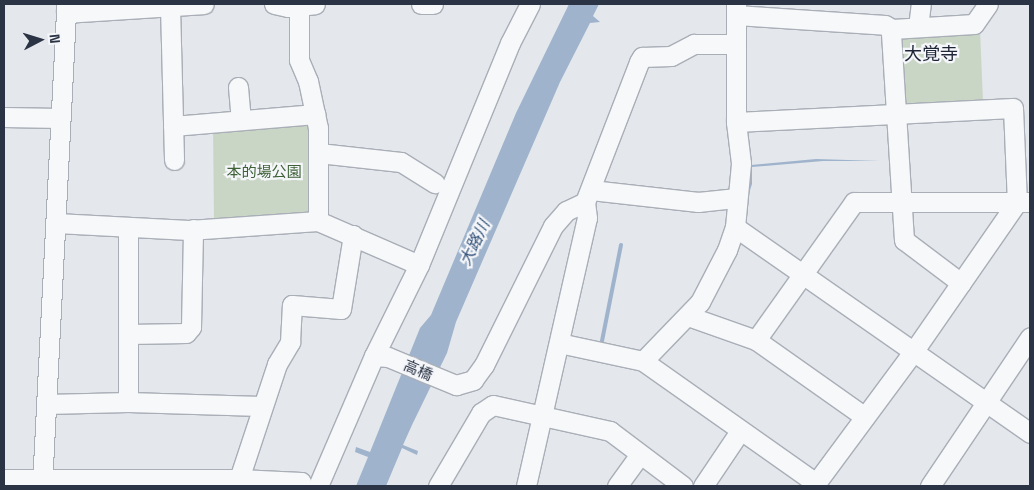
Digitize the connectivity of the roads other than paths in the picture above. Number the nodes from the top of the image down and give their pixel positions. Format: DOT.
graph roads {
  1 [pos="204,4"];
  2 [pos="274,4"];
  3 [pos="304,4"];
  4 [pos="421,4"];
  5 [pos="433,4"];
  6 [pos="530,4"];
  7 [pos="921,4"];
  8 [pos="988,4"];
  9 [pos="170,6"];
  10 [pos="66,8"];
  11 [pos="740,12"];
  12 [pos="918,27"];
  13 [pos="892,29"];
  14 [pos="736,44"];
  15 [pos="239,87"];
  16 [pos="315,114"];
  17 [pos="895,115"];
  18 [pos="4,117"];
  19 [pos="60,118"];
  20 [pos="241,120"];
  21 [pos="736,122"];
  22 [pos="173,126"];
  23 [pos="319,153"];
  24 [pos="174,160"];
  25 [pos="435,183"];
  26 [pos="588,196"];
  27 [pos="737,198"];
  28 [pos="1023,202"];
  29 [pos="903,203"];
  30 [pos="318,221"];
  31 [pos="56,223"];
  32 [pos="735,227"];
  33 [pos="128,229"];
  34 [pos="193,230"];
  35 [pos="353,235"];
  36 [pos="419,264"];
  37 [pos="804,273"];
  38 [pos="961,283"];
  39 [pos="688,316"];
  40 [pos="128,334"];
  41 [pos="1030,337"];
  42 [pos="756,340"];
  43 [pos="559,343"];
  44 [pos="913,352"];
  45 [pos="381,357"];
  46 [pos="643,361"];
  47 [pos="986,401"];
  48 [pos="128,402"];
  49 [pos="46,404"];
  50 [pos="261,406"];
  51 [pos="542,416"];
  52 [pos="865,417"];
  53 [pos="740,431"];
  54 [pos="1030,432"];
  55 [pos="640,454"];
  56 [pos="4,478"];
  57 [pos="239,478"];
  58 [pos="42,483"];
  59 [pos="150,484"];
  60 [pos="814,485"];
  61 [pos="299,486"];
  62 [pos="318,486"];
  63 [pos="438,486"];
  64 [pos="526,486"];
  65 [pos="617,486"];
  66 [pos="683,486"];
  67 [pos="703,486"];
  68 [pos="930,486"];
  1 -- 9 [label="street"];
  2 -- 3 [label="street"];
  3 -- 16 [label="street"];
  4 -- 5 [label="street"];
  6 -- 36 [label="street"];
  7 -- 12 [label="street"];
  8 -- 12 [label="street"];
  9 -- 10 [label="street"];
  9 -- 22 [label="street"];
  10 -- 19 [label="street"];
  11 -- 13 [label="street"];
  11 -- 14 [label="street"];
  12 -- 13 [label="street"];
  13 -- 17 [label="street"];
  14 -- 21 [label="street"];
  14 -- 26 [label="street"];
  15 -- 20 [label="street"];
  16 -- 20 [label="street"];
  16 -- 23 [label="street"];
  17 -- 21 [label="street"];
  17 -- 28 [label="street"];
  17 -- 29 [label="street"];
  18 -- 19 [label="street"];
  19 -- 31 [label="street"];
  20 -- 22 [label="street"];
  21 -- 27 [label="street"];
  22 -- 24 [label="street"];
  23 -- 25 [label="street"];
  23 -- 30 [label="street"];
  26 -- 27 [label="street"];
  26 -- 43 [label="street"];
  26 -- 45 [label="street, 高橋"];
  27 -- 32 [label="street"];
  28 -- 29 [label="street"];
  28 -- 38 [label="street"];
  29 -- 37 [label="street"];
  29 -- 38 [label="street"];
  30 -- 34 [label="street"];
  30 -- 35 [label="street"];
  31 -- 33 [label="street"];
  31 -- 49 [label="street"];
  32 -- 37 [label="street"];
  32 -- 39 [label="street"];
  33 -- 34 [label="street"];
  33 -- 40 [label="street"];
  34 -- 40 [label="street"];
  35 -- 36 [label="street"];
  35 -- 50 [label="street"];
  36 -- 45 [label="street"];
  37 -- 42 [label="street"];
  37 -- 44 [label="street"];
  38 -- 44 [label="street"];
  39 -- 42 [label="street"];
  39 -- 46 [label="street"];
  40 -- 48 [label="street"];
  41 -- 47 [label="street"];
  42 -- 52 [label="street"];
  43 -- 46 [label="street"];
  43 -- 51 [label="street"];
  44 -- 47 [label="street"];
  44 -- 52 [label="street"];
  45 -- 62 [label="street"];
  46 -- 53 [label="street"];
  47 -- 54 [label="street"];
  47 -- 68 [label="street"];
  48 -- 49 [label="street"];
  48 -- 50 [label="street"];
  49 -- 58 [label="street"];
  50 -- 57 [label="street"];
  51 -- 55 [label="street"];
  51 -- 63 [label="street"];
  51 -- 64 [label="street"];
  52 -- 60 [label="street"];
  53 -- 60 [label="street"];
  53 -- 67 [label="street"];
  55 -- 65 [label="street"];
  55 -- 66 [label="street"];
  56 -- 58 [label="street"];
  57 -- 59 [label="street"];
  57 -- 61 [label="street"];
  58 -- 59 [label="street"];
}
